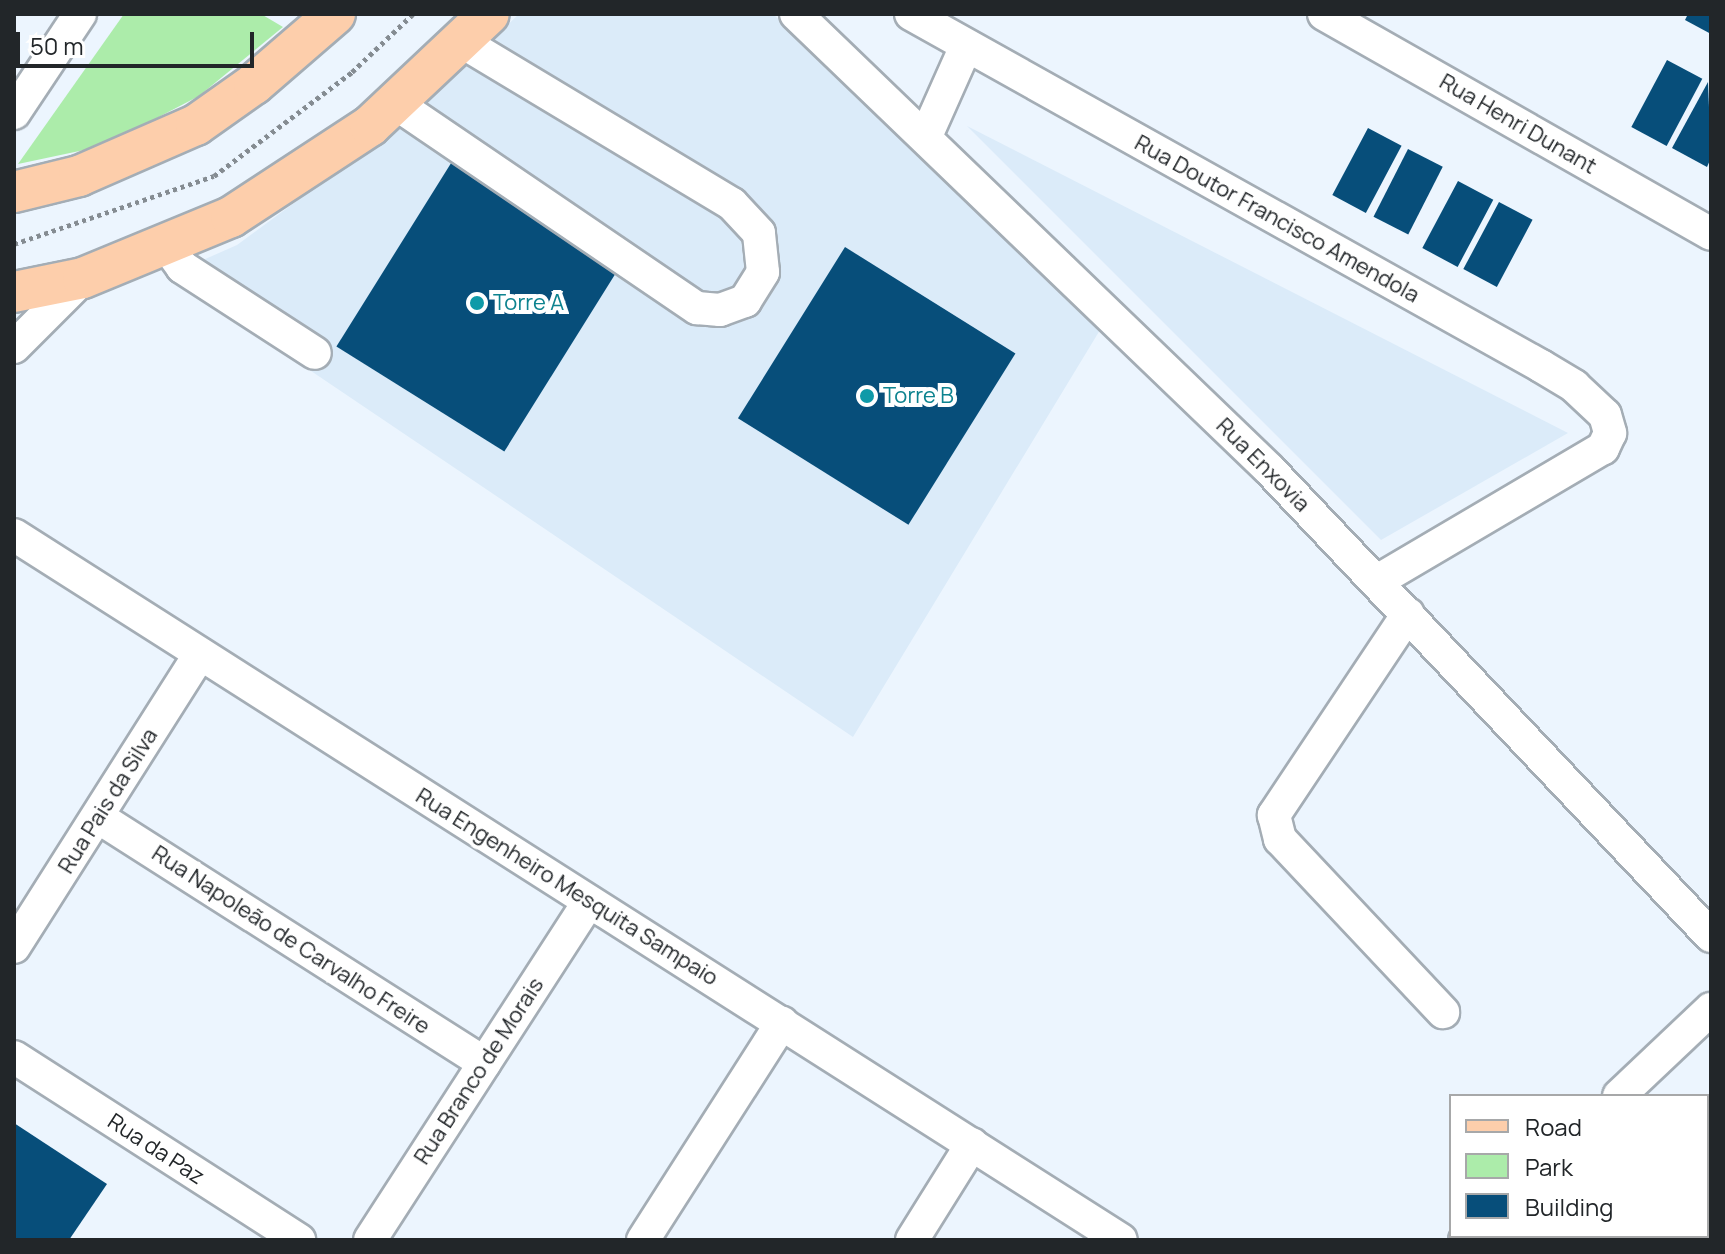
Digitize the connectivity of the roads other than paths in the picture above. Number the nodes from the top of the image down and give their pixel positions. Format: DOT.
graph roads {
  1 [pos="80,14"];
  2 [pos="335,14"];
  3 [pos="796,14"];
  4 [pos="911,14"];
  5 [pos="1324,14"];
  6 [pos="475,27"];
  7 [pos="966,46"];
  8 [pos="395,103"];
  9 [pos="14,113"];
  10 [pos="926,136"];
  11 [pos="14,192"];
  12 [pos="1711,234"];
  13 [pos="167,246"];
  14 [pos="83,278"];
  15 [pos="14,292"];
  16 [pos="14,347"];
  17 [pos="315,353"];
  18 [pos="14,535"];
  19 [pos="1377,581"];
  20 [pos="1408,614"];
  21 [pos="200,654"];
  22 [pos="98,817"];
  23 [pos="589,902"];
  24 [pos="1711,936"];
  25 [pos="14,947"];
  26 [pos="1711,1009"];
  27 [pos="1443,1012"];
  28 [pos="782,1023"];
  29 [pos="14,1057"];
  30 [pos="484,1063"];
  31 [pos="1621,1094"];
  32 [pos="972,1144"];
  33 [pos="299,1240"];
  34 [pos="370,1240"];
  35 [pos="643,1240"];
  36 [pos="912,1240"];
  37 [pos="1121,1240"];
  1 -- 9 [label="street"];
  2 -- 11 [label="main road"];
  3 -- 10 [label="street, Rua Enxovia"];
  4 -- 7 [label="street, Rua Doutor Francisco Amendola"];
  5 -- 12 [label="street, Rua Henri Dunant"];
  6 -- 8 [label="main road"];
  6 -- 8 [label="street"];
  7 -- 10 [label="street"];
  7 -- 19 [label="street, Rua Doutor Francisco Amendola"];
  8 -- 13 [label="main road"];
  10 -- 19 [label="street, Rua Enxovia"];
  13 -- 14 [label="main road"];
  13 -- 17 [label="street"];
  14 -- 15 [label="main road"];
  14 -- 16 [label="street"];
  18 -- 21 [label="street, Rua Engenheiro Mesquita Sampaio"];
  19 -- 20 [label="street, Rua Enxovia"];
  20 -- 24 [label="street, Rua Enxovia"];
  20 -- 27 [label="street"];
  21 -- 22 [label="street, Rua Pais da Silva"];
  21 -- 23 [label="street, Rua Engenheiro Mesquita Sampaio"];
  22 -- 25 [label="street, Rua Pais da Silva"];
  22 -- 30 [label="street, Rua Napoleão de Carvalho Freire"];
  23 -- 28 [label="street, Rua Engenheiro Mesquita Sampaio"];
  23 -- 30 [label="street, Rua Branco de Morais"];
  26 -- 31 [label="street"];
  28 -- 32 [label="street, Rua Engenheiro Mesquita Sampaio"];
  28 -- 35 [label="street"];
  29 -- 33 [label="street, Rua da Paz"];
  30 -- 34 [label="street, Rua Branco de Morais"];
  32 -- 36 [label="street"];
  32 -- 37 [label="street, Rua Engenheiro Mesquita Sampaio"];
}
